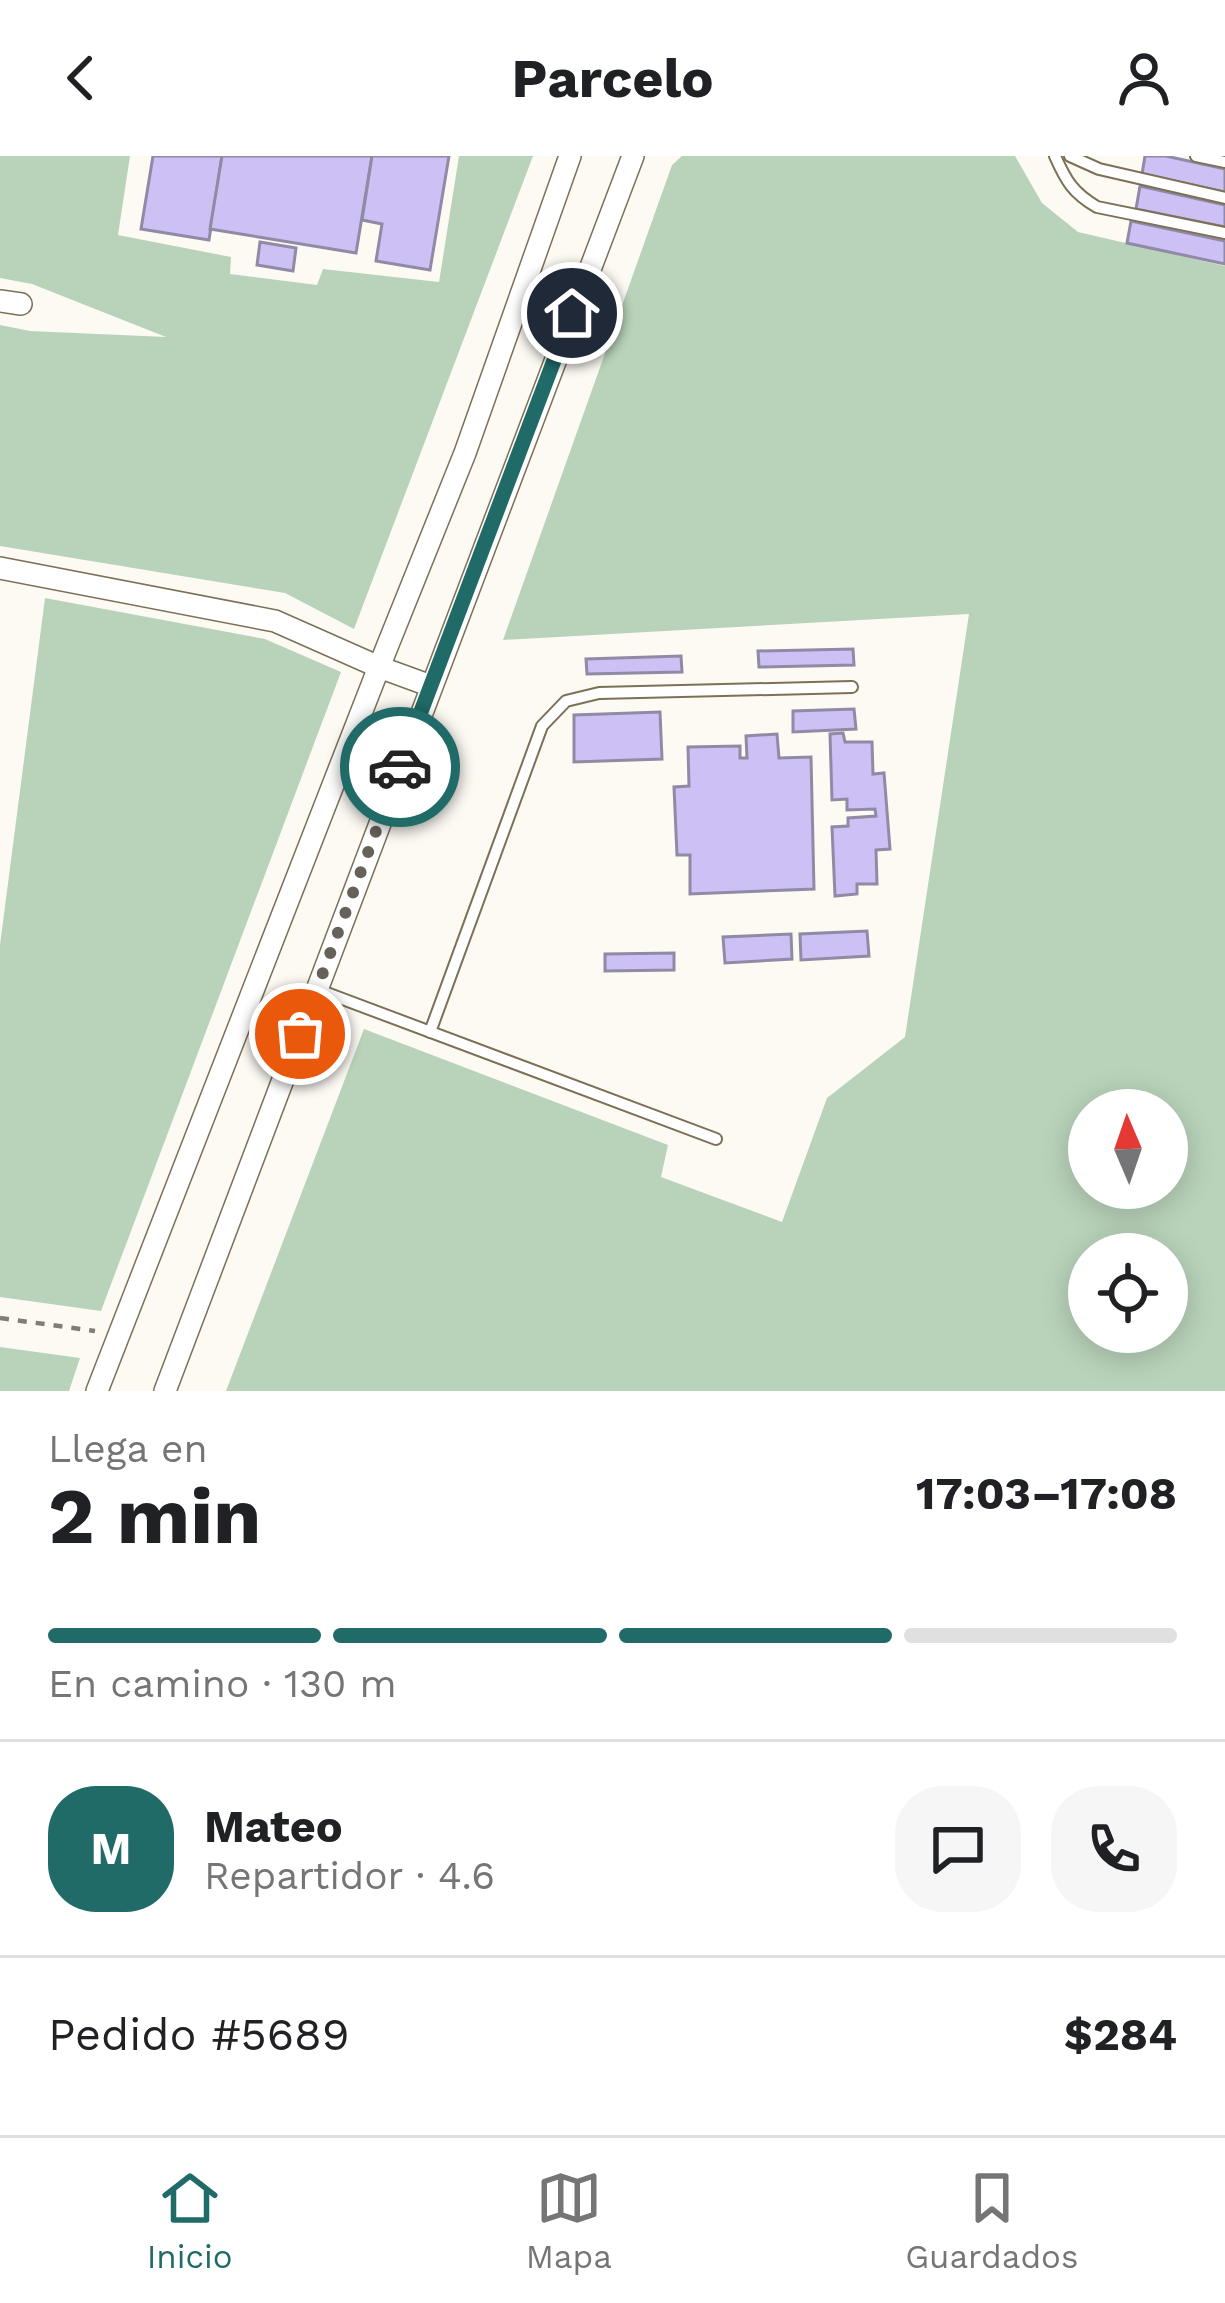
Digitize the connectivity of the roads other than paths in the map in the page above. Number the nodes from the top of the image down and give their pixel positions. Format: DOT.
graph roads {
  1 [pos="570,156"];
  2 [pos="633,156"];
  3 [pos="1055,156"];
  4 [pos="1070,156"];
  5 [pos="1196,156"];
  6 [pos="1225,162"];
  7 [pos="1225,198"];
  8 [pos="1225,233"];
  9 [pos="0,568"];
  10 [pos="379,667"];
  11 [pos="431,686"];
  12 [pos="852,687"];
  13 [pos="316,989"];
  14 [pos="430,1032"];
  15 [pos="716,1139"];
  16 [pos="97,1391"];
  17 [pos="165,1391"];
  1 -- 10 [label="street"];
  2 -- 11 [label="street"];
  3 -- 8 [label="lane"];
  4 -- 7 [label="lane"];
  5 -- 6 [label="lane"];
  9 -- 10 [label="street"];
  10 -- 11 [label="street"];
  10 -- 16 [label="street"];
  11 -- 13 [label="street"];
  12 -- 14 [label="lane"];
  13 -- 14 [label="lane"];
  13 -- 17 [label="street"];
  14 -- 15 [label="lane"];
}
